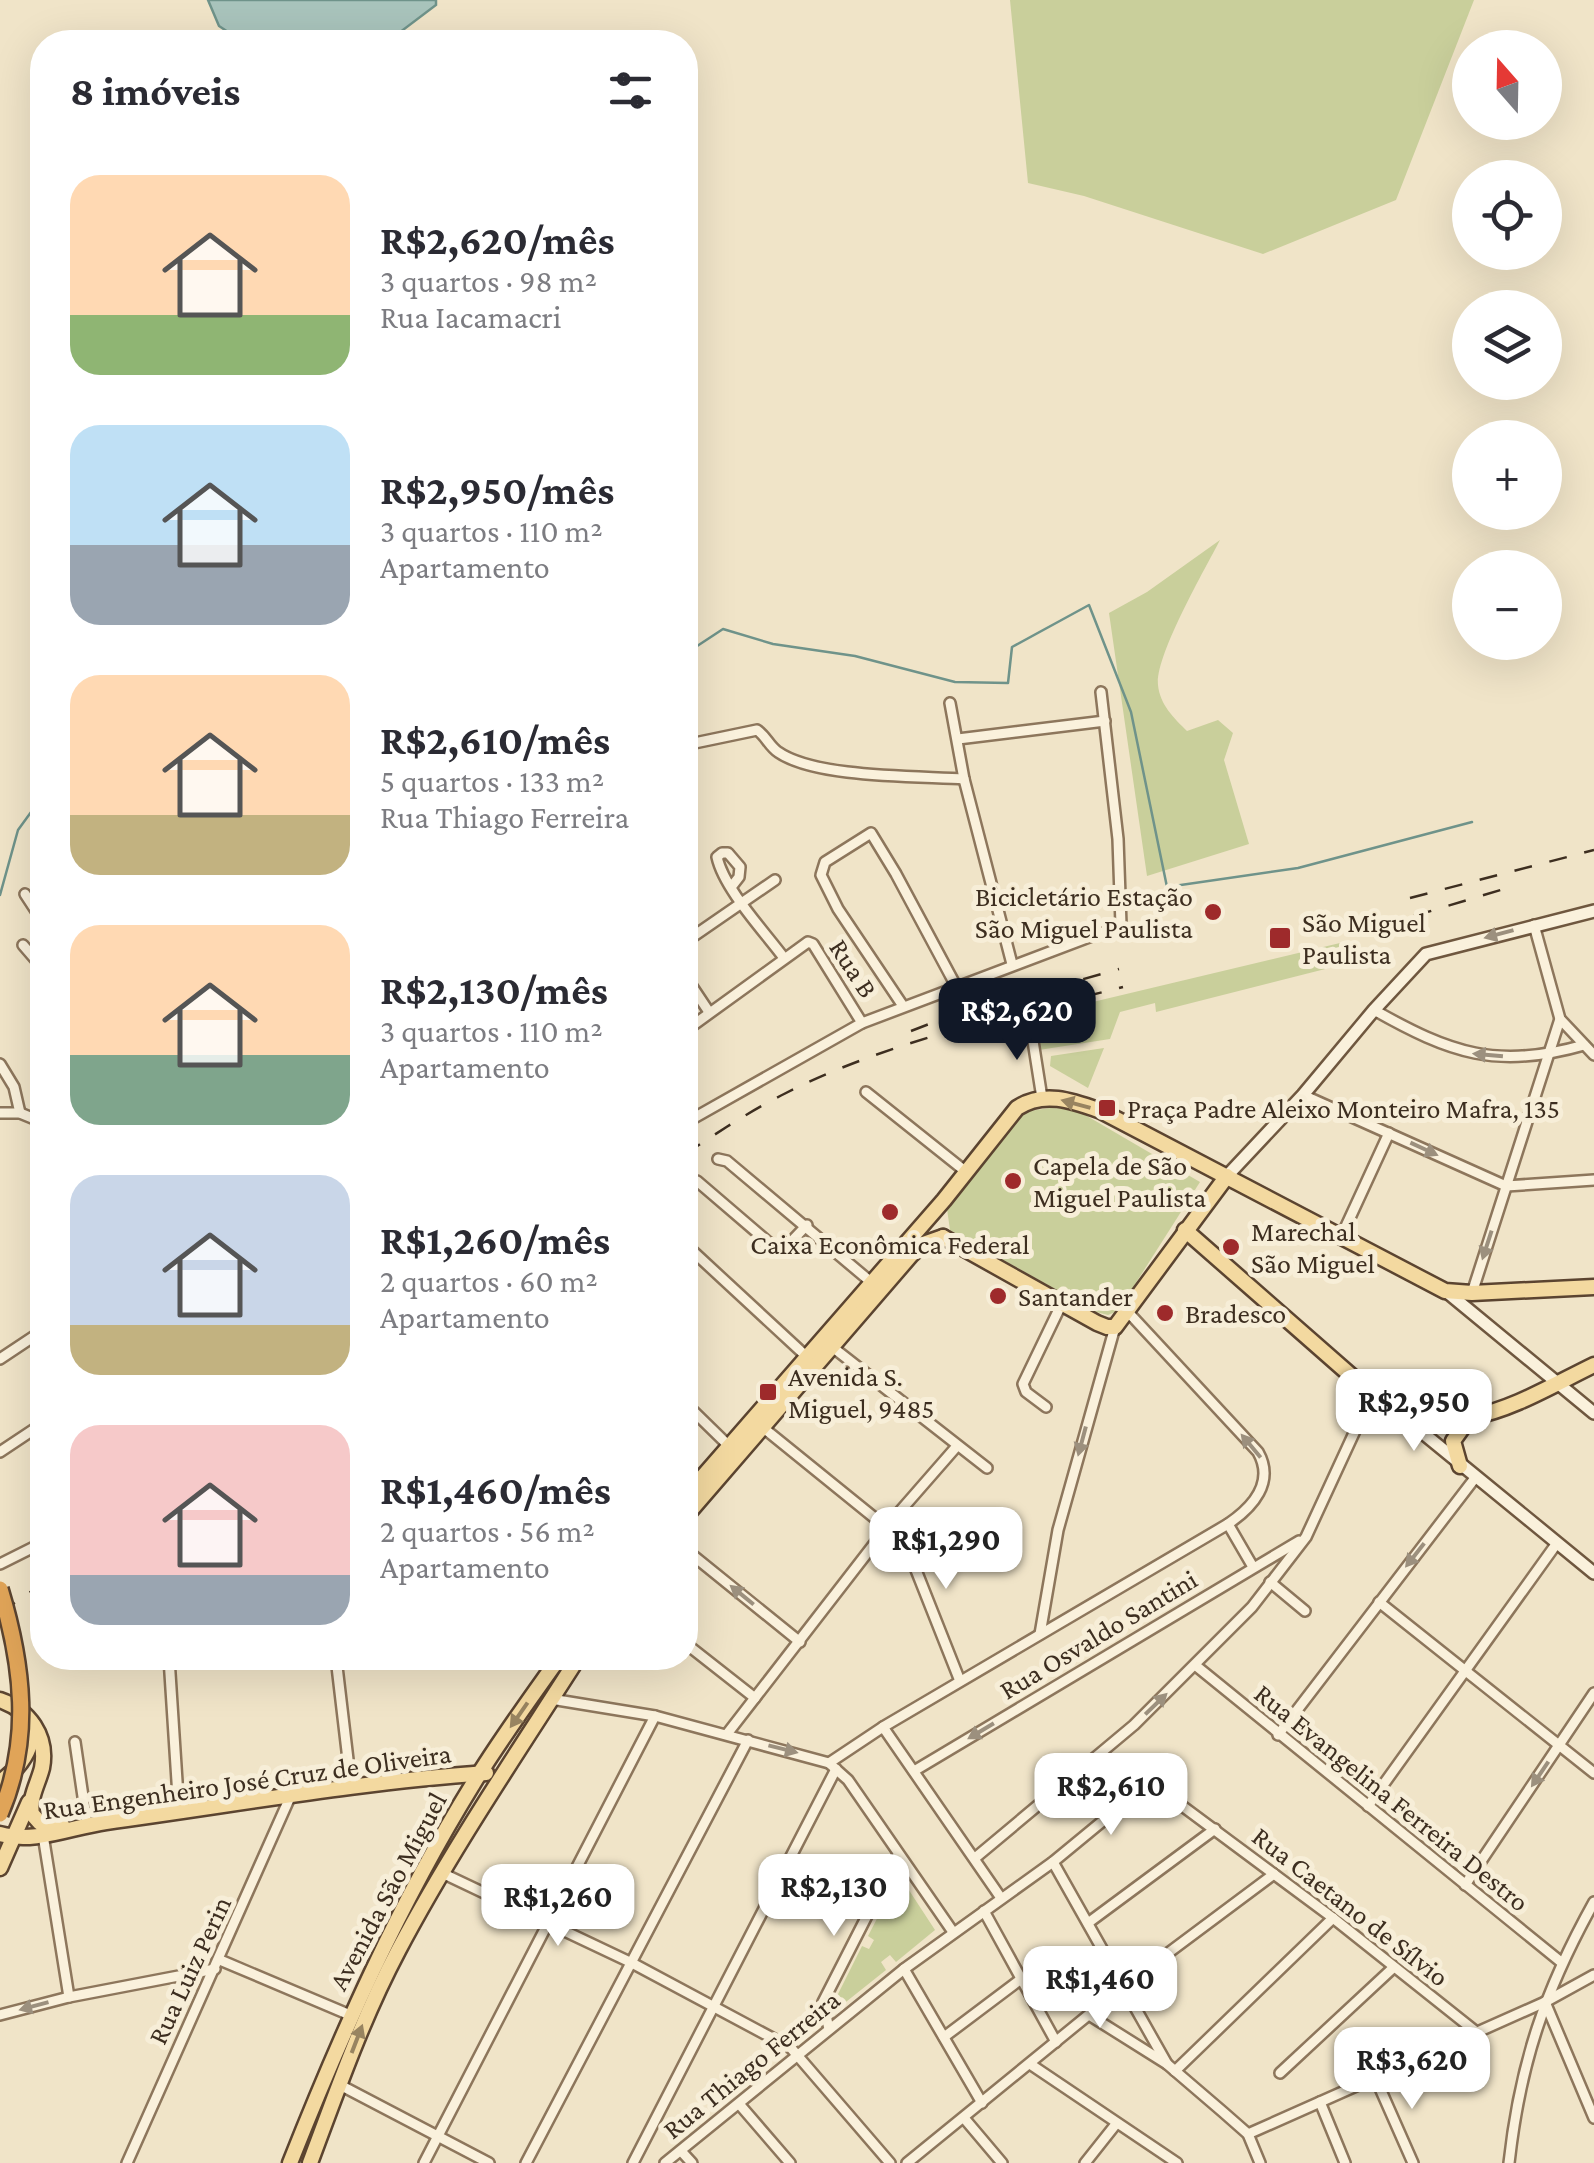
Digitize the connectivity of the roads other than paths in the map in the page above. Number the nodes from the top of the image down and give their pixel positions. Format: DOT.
graph roads {
  1 [pos="1100,692"];
  2 [pos="950,703"];
  3 [pos="1105,721"];
  4 [pos="958,739"];
  5 [pos="698,742"];
  6 [pos="964,779"];
  7 [pos="776,880"];
  8 [pos="732,886"];
  9 [pos="25,894"];
  10 [pos="30,902"];
  11 [pos="743,904"];
  12 [pos="1594,911"];
  13 [pos="1534,925"];
  14 [pos="698,933"];
  15 [pos="24,945"];
  16 [pos="30,952"];
  17 [pos="784,958"];
  18 [pos="1012,964"];
  19 [pos="956,986"];
  20 [pos="698,996"];
  21 [pos="903,1006"];
  22 [pos="1374,1010"];
  23 [pos="709,1012"];
  24 [pos="1560,1019"];
  25 [pos="698,1021"];
  26 [pos="1030,1022"];
  27 [pos="862,1023"];
  28 [pos="1584,1045"];
  29 [pos="1548,1055"];
  30 [pos="1594,1056"];
  31 [pos="0,1064"];
  32 [pos="866,1092"];
  33 [pos="1303,1095"];
  34 [pos="1042,1098"];
  35 [pos="0,1113"];
  36 [pos="20,1113"];
  37 [pos="698,1116"];
  38 [pos="30,1117"];
  39 [pos="1389,1133"];
  40 [pos="718,1159"];
  41 [pos="965,1171"];
  42 [pos="1227,1176"];
  43 [pos="1594,1180"];
  44 [pos="698,1183"];
  45 [pos="1506,1186"];
  46 [pos="944,1200"];
  47 [pos="807,1225"];
  48 [pos="1185,1230"];
  49 [pos="1342,1235"];
  50 [pos="943,1237"];
  51 [pos="698,1256"];
  52 [pos="871,1282"];
  53 [pos="1594,1287"];
  54 [pos="1445,1291"];
  55 [pos="1472,1293"];
  56 [pos="1062,1303"];
  57 [pos="1128,1312"];
  58 [pos="1115,1326"];
  59 [pos="30,1339"];
  60 [pos="831,1346"];
  61 [pos="806,1356"];
  62 [pos="0,1359"];
  63 [pos="1594,1365"];
  64 [pos="1559,1382"];
  65 [pos="1372,1394"];
  66 [pos="1046,1408"];
  67 [pos="1396,1410"];
  68 [pos="1594,1413"];
  69 [pos="698,1415"];
  70 [pos="1474,1419"];
  71 [pos="762,1426"];
  72 [pos="30,1432"];
  73 [pos="728,1444"];
  74 [pos="957,1446"];
  75 [pos="0,1452"];
  76 [pos="1460,1466"];
  77 [pos="987,1468"];
  78 [pos="1475,1478"];
  79 [pos="698,1481"];
  80 [pos="698,1502"];
  81 [pos="895,1518"];
  82 [pos="1228,1524"];
  83 [pos="887,1528"];
  84 [pos="1306,1538"];
  85 [pos="1557,1543"];
  86 [pos="30,1549"];
  87 [pos="698,1560"];
  88 [pos="0,1564"];
  89 [pos="1253,1567"];
  90 [pos="1594,1573"];
  91 [pos="1270,1582"];
  92 [pos="0,1590"];
  93 [pos="1379,1602"];
  94 [pos="1305,1612"];
  95 [pos="1040,1634"];
  96 [pos="800,1642"];
  97 [pos="698,1652"];
  98 [pos="1196,1666"];
  99 [pos="170,1670"];
  100 [pos="338,1670"];
  101 [pos="551,1670"];
  102 [pos="570,1670"];
  103 [pos="1466,1673"];
  104 [pos="960,1681"];
  105 [pos="1594,1692"];
  106 [pos="755,1698"];
  107 [pos="551,1699"];
  108 [pos="0,1700"];
  109 [pos="655,1716"];
  110 [pos="33,1723"];
  111 [pos="883,1727"];
  112 [pos="727,1734"];
  113 [pos="1278,1735"];
  114 [pos="748,1740"];
  115 [pos="75,1742"];
  116 [pos="1559,1746"];
  117 [pos="833,1766"];
  118 [pos="914,1771"];
  119 [pos="502,1772"];
  120 [pos="1594,1773"];
  121 [pos="480,1774"];
  122 [pos="1152,1781"];
  123 [pos="0,1782"];
  124 [pos="352,1785"];
  125 [pos="33,1792"];
  126 [pos="291,1794"];
  127 [pos="1368,1806"];
  128 [pos="179,1812"];
  129 [pos="0,1814"];
  130 [pos="88,1824"];
  131 [pos="1216,1829"];
  132 [pos="43,1835"];
  133 [pos="6,1836"];
  134 [pos="898,1856"];
  135 [pos="975,1858"];
  136 [pos="1053,1862"];
  137 [pos="0,1868"];
  138 [pos="442,1873"];
  139 [pos="1274,1874"];
  140 [pos="1464,1885"];
  141 [pos="1001,1898"];
  142 [pos="1594,1902"];
  143 [pos="984,1910"];
  144 [pos="1332,1918"];
  145 [pos="550,1923"];
  146 [pos="1088,1923"];
  147 [pos="953,1932"];
  148 [pos="632,1962"];
  149 [pos="1561,1962"];
  150 [pos="217,1965"];
  151 [pos="1394,1967"];
  152 [pos="904,1969"];
  153 [pos="1594,1975"];
  154 [pos="1021,1979"];
  155 [pos="1124,1986"];
  156 [pos="69,1997"];
  157 [pos="1544,2002"];
  158 [pos="714,2006"];
  159 [pos="350,2015"];
  160 [pos="1089,2015"];
  161 [pos="0,2016"];
  162 [pos="829,2028"];
  163 [pos="1475,2031"];
  164 [pos="944,2037"];
  165 [pos="1056,2042"];
  166 [pos="798,2054"];
  167 [pos="1030,2064"];
  168 [pos="1171,2067"];
  169 [pos="1280,2073"];
  170 [pos="1375,2077"];
  171 [pos="340,2084"];
  172 [pos="982,2102"];
  173 [pos="1320,2102"];
  174 [pos="740,2105"];
  175 [pos="964,2118"];
  176 [pos="1594,2118"];
  177 [pos="1116,2124"];
  178 [pos="1248,2134"];
  179 [pos="437,2137"];
  180 [pos="681,2150"];
  181 [pos="127,2163"];
  182 [pos="290,2163"];
  183 [pos="310,2163"];
  184 [pos="424,2163"];
  185 [pos="489,2163"];
  186 [pos="526,2163"];
  187 [pos="633,2163"];
  188 [pos="664,2163"];
  189 [pos="692,2163"];
  190 [pos="790,2163"];
  191 [pos="890,2163"];
  192 [pos="907,2163"];
  193 [pos="1002,2163"];
  194 [pos="1085,2163"];
  195 [pos="1176,2163"];
  196 [pos="1260,2163"];
  197 [pos="1345,2163"];
  198 [pos="1413,2163"];
  199 [pos="1509,2163"];
  1 -- 3 [label="street"];
  2 -- 4 [label="street"];
  3 -- 4 [label="street"];
  3 -- 18 [label="street"];
  4 -- 6 [label="street"];
  5 -- 6 [label="street"];
  6 -- 18 [label="street"];
  7 -- 11 [label="street"];
  8 -- 11 [label="street"];
  9 -- 10 [label="street"];
  11 -- 14 [label="street"];
  11 -- 17 [label="street"];
  12 -- 13 [label="main road"];
  13 -- 22 [label="main road, one-way"];
  13 -- 24 [label="street"];
  15 -- 16 [label="street"];
  17 -- 23 [label="street"];
  17 -- 27 [label="street, Rua B"];
  18 -- 19 [label="street"];
  19 -- 21 [label="street"];
  19 -- 21 [label="street"];
  20 -- 23 [label="street"];
  21 -- 27 [label="street"];
  29 -- 22 [label="street, one-way"];
  22 -- 33 [label="main road"];
  23 -- 25 [label="street"];
  24 -- 28 [label="street"];
  24 -- 29 [label="street"];
  26 -- 34 [label="street"];
  27 -- 37 [label="street"];
  28 -- 29 [label="street"];
  28 -- 30 [label="street"];
  29 -- 45 [label="street"];
  31 -- 36 [label="street"];
  32 -- 41 [label="street"];
  33 -- 39 [label="street"];
  33 -- 42 [label="main road"];
  34 -- 41 [label="main road"];
  42 -- 34 [label="main road, one-way"];
  35 -- 36 [label="street"];
  36 -- 38 [label="street"];
  39 -- 45 [label="street, one-way"];
  39 -- 49 [label="street"];
  40 -- 47 [label="street"];
  41 -- 46 [label="main road"];
  42 -- 48 [label="main road"];
  42 -- 49 [label="main road"];
  43 -- 45 [label="street"];
  44 -- 47 [label="street"];
  45 -- 55 [label="street, one-way"];
  46 -- 50 [label="main road"];
  46 -- 52 [label="main road"];
  47 -- 52 [label="street"];
  48 -- 57 [label="main road"];
  48 -- 65 [label="main road"];
  49 -- 54 [label="main road"];
  50 -- 56 [label="main road"];
  50 -- 60 [label="main road"];
  51 -- 61 [label="street"];
  52 -- 61 [label="main road"];
  53 -- 55 [label="main road"];
  54 -- 55 [label="main road"];
  54 -- 64 [label="main road"];
  56 -- 58 [label="main road"];
  56 -- 66 [label="street"];
  57 -- 58 [label="main road"];
  82 -- 57 [label="street, one-way"];
  58 -- 95 [label="street, one-way"];
  59 -- 62 [label="street"];
  60 -- 71 [label="main road"];
  60 -- 74 [label="street"];
  61 -- 73 [label="main road"];
  63 -- 64 [label="main road"];
  64 -- 68 [label="main road"];
  64 -- 70 [label="main road"];
  65 -- 67 [label="main road"];
  65 -- 84 [label="street"];
  67 -- 70 [label="main road"];
  67 -- 76 [label="main road"];
  69 -- 73 [label="street"];
  70 -- 76 [label="main road"];
  71 -- 80 [label="main road"];
  71 -- 83 [label="street"];
  72 -- 75 [label="street"];
  73 -- 79 [label="main road"];
  74 -- 77 [label="street"];
  74 -- 81 [label="street"];
  76 -- 78 [label="main road"];
  78 -- 85 [label="main road"];
  78 -- 93 [label="street, one-way"];
  81 -- 83 [label="street"];
  81 -- 104 [label="street"];
  82 -- 89 [label="street"];
  82 -- 95 [label="street"];
  83 -- 96 [label="street"];
  84 -- 89 [label="street, Rua Osvaldo Santini"];
  84 -- 91 [label="street"];
  85 -- 90 [label="main road"];
  85 -- 103 [label="street"];
  86 -- 88 [label="street"];
  96 -- 87 [label="street, one-way"];
  89 -- 118 [label="street, Rua Osvaldo Santini, one-way"];
  91 -- 94 [label="street"];
  91 -- 98 [label="street"];
  92 -- 129 [label="highway, bridge"];
  93 -- 103 [label="street"];
  93 -- 113 [label="street"];
  95 -- 104 [label="street"];
  96 -- 106 [label="street"];
  97 -- 106 [label="street"];
  98 -- 113 [label="street, Rua Evangelina Ferreira Destro"];
  135 -- 98 [label="street, one-way"];
  99 -- 128 [label="street"];
  100 -- 124 [label="street"];
  101 -- 121 [label="main road, Avenida São Miguel, one-way"];
  102 -- 107 [label="main road, Avenida São Miguel"];
  103 -- 116 [label="street"];
  103 -- 127 [label="street"];
  104 -- 111 [label="street"];
  105 -- 116 [label="street"];
  106 -- 112 [label="street"];
  107 -- 109 [label="street"];
  107 -- 119 [label="main road, Avenida São Miguel"];
  108 -- 110 [label="main road"];
  109 -- 112 [label="street"];
  109 -- 145 [label="street"];
  110 -- 123 [label="main road"];
  110 -- 125 [label="main road"];
  111 -- 117 [label="street"];
  111 -- 118 [label="street"];
  112 -- 114 [label="street"];
  113 -- 127 [label="street, Rua Evangelina Ferreira Destro"];
  114 -- 117 [label="street, one-way"];
  114 -- 148 [label="street"];
  115 -- 130 [label="street"];
  116 -- 120 [label="street"];
  116 -- 140 [label="street, one-way"];
  117 -- 134 [label="street"];
  117 -- 158 [label="street"];
  118 -- 135 [label="street"];
  119 -- 121 [label="main road, Rua Engenheiro José Cruz de Oliveira"];
  119 -- 138 [label="main road, Avenida São Miguel"];
  121 -- 124 [label="main road, Rua Engenheiro José Cruz de Oliveira"];
  121 -- 159 [label="main road, Avenida São Miguel"];
  122 -- 131 [label="street, Rua Caetano de Sílvio"];
  122 -- 136 [label="street, Rua Thiago Ferreira"];
  124 -- 126 [label="main road, Rua Engenheiro José Cruz de Oliveira"];
  125 -- 130 [label="main road"];
  125 -- 133 [label="main road"];
  126 -- 128 [label="main road, Rua Engenheiro José Cruz de Oliveira"];
  126 -- 150 [label="street, Rua Luiz Perin"];
  127 -- 140 [label="street, Rua Evangelina Ferreira Destro"];
  128 -- 130 [label="main road, Rua Engenheiro José Cruz de Oliveira"];
  130 -- 132 [label="main road, Rua Engenheiro José Cruz de Oliveira"];
  131 -- 139 [label="street, Rua Caetano de Sílvio"];
  131 -- 146 [label="street"];
  132 -- 133 [label="main road, Rua Engenheiro José Cruz de Oliveira"];
  132 -- 156 [label="street"];
  133 -- 137 [label="main road"];
  134 -- 147 [label="street"];
  134 -- 162 [label="street"];
  135 -- 141 [label="street"];
  136 -- 141 [label="street, Rua Thiago Ferreira"];
  136 -- 146 [label="street"];
  138 -- 145 [label="street"];
  171 -- 138 [label="main road, Avenida São Miguel, one-way"];
  139 -- 144 [label="street, Rua Caetano de Sílvio"];
  139 -- 155 [label="street"];
  140 -- 149 [label="street, Rua Evangelina Ferreira Destro"];
  141 -- 143 [label="street, Rua Thiago Ferreira"];
  142 -- 149 [label="street"];
  143 -- 147 [label="street, Rua Thiago Ferreira"];
  143 -- 154 [label="street"];
  144 -- 151 [label="street, Rua Caetano de Sílvio"];
  144 -- 168 [label="street"];
  145 -- 148 [label="street"];
  145 -- 179 [label="street"];
  146 -- 155 [label="street"];
  147 -- 152 [label="street, Rua Thiago Ferreira"];
  148 -- 158 [label="street"];
  148 -- 186 [label="street"];
  149 -- 157 [label="street"];
  150 -- 156 [label="street"];
  150 -- 159 [label="street"];
  150 -- 181 [label="street, Rua Luiz Perin"];
  151 -- 163 [label="street, Rua Caetano de Sílvio"];
  151 -- 169 [label="street"];
  152 -- 162 [label="street, Rua Thiago Ferreira"];
  152 -- 164 [label="street"];
  153 -- 157 [label="street"];
  154 -- 164 [label="street"];
  154 -- 165 [label="street"];
  155 -- 160 [label="street"];
  155 -- 168 [label="street"];
  156 -- 161 [label="street, one-way"];
  157 -- 163 [label="street"];
  157 -- 176 [label="street"];
  157 -- 199 [label="street"];
  158 -- 166 [label="street"];
  158 -- 187 [label="street"];
  159 -- 182 [label="main road, Avenida São Miguel"];
  160 -- 165 [label="street"];
  160 -- 168 [label="street"];
  162 -- 166 [label="street, Rua Thiago Ferreira"];
  163 -- 170 [label="street"];
  164 -- 172 [label="street"];
  165 -- 167 [label="street"];
  166 -- 174 [label="street, Rua Thiago Ferreira"];
  166 -- 191 [label="street"];
  167 -- 172 [label="street"];
  167 -- 177 [label="street"];
  168 -- 178 [label="street"];
  170 -- 173 [label="street"];
  170 -- 198 [label="street"];
  171 -- 179 [label="street"];
  171 -- 183 [label="main road, Avenida São Miguel"];
  172 -- 175 [label="street"];
  173 -- 178 [label="street"];
  173 -- 197 [label="street"];
  174 -- 180 [label="street, Rua Thiago Ferreira"];
  174 -- 190 [label="street"];
  175 -- 192 [label="street"];
  175 -- 193 [label="street"];
  177 -- 194 [label="street"];
  177 -- 195 [label="street"];
  178 -- 196 [label="street"];
  179 -- 184 [label="street"];
  179 -- 185 [label="street"];
  180 -- 188 [label="street, Rua Thiago Ferreira"];
  180 -- 189 [label="street"];
}
